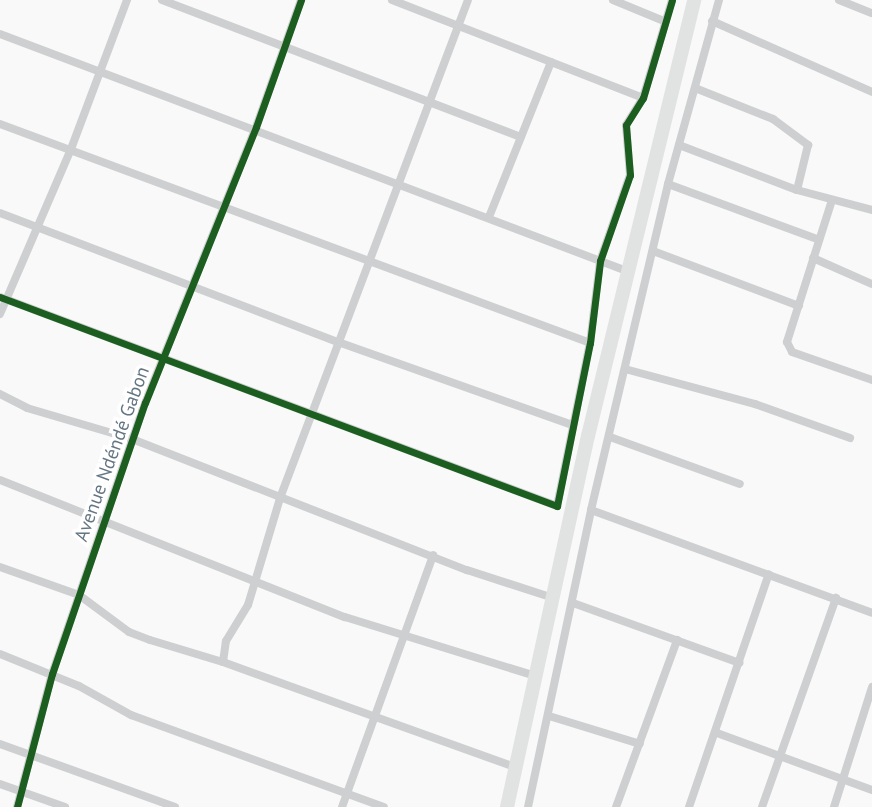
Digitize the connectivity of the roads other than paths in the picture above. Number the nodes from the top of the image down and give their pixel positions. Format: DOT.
graph roads {
  1 [pos="127,0"];
  2 [pos="162,0"];
  3 [pos="301,0"];
  4 [pos="392,0"];
  5 [pos="468,0"];
  6 [pos="613,0"];
  7 [pos="672,0"];
  8 [pos="694,0"];
  9 [pos="719,0"];
  10 [pos="839,0"];
  11 [pos="872,13"];
  12 [pos="712,21"];
  13 [pos="666,22"];
  14 [pos="458,25"];
  15 [pos="0,34"];
  16 [pos="284,48"];
  17 [pos="551,62"];
  18 [pos="103,70"];
  19 [pos="695,88"];
  20 [pos="872,92"];
  21 [pos="643,98"];
  22 [pos="429,106"];
  23 [pos="0,124"];
  24 [pos="256,127"];
  25 [pos="521,137"];
  26 [pos="679,145"];
  27 [pos="71,149"];
  28 [pos="399,182"];
  29 [pos="668,184"];
  30 [pos="797,190"];
  31 [pos="832,200"];
  32 [pos="223,210"];
  33 [pos="872,210"];
  34 [pos="0,213"];
  35 [pos="489,217"];
  36 [pos="38,225"];
  37 [pos="820,240"];
  38 [pos="653,251"];
  39 [pos="813,258"];
  40 [pos="369,261"];
  41 [pos="600,261"];
  42 [pos="627,271"];
  43 [pos="192,284"];
  44 [pos="872,284"];
  45 [pos="3,298"];
  46 [pos="799,306"];
  47 [pos="0,314"];
  48 [pos="338,342"];
  49 [pos="590,344"];
  50 [pos="164,358"];
  51 [pos="625,369"];
  52 [pos="872,380"];
  53 [pos="0,394"];
  54 [pos="311,415"];
  55 [pos="573,425"];
  56 [pos="610,437"];
  57 [pos="850,438"];
  58 [pos="132,439"];
  59 [pos="0,480"];
  60 [pos="740,484"];
  61 [pos="280,498"];
  62 [pos="591,510"];
  63 [pos="105,519"];
  64 [pos="433,555"];
  65 [pos="0,567"];
  66 [pos="769,574"];
  67 [pos="255,580"];
  68 [pos="79,595"];
  69 [pos="553,598"];
  70 [pos="836,598"];
  71 [pos="573,603"];
  72 [pos="872,613"];
  73 [pos="402,637"];
  74 [pos="677,640"];
  75 [pos="0,654"];
  76 [pos="223,662"];
  77 [pos="740,663"];
  78 [pos="52,674"];
  79 [pos="536,676"];
  80 [pos="872,687"];
  81 [pos="549,716"];
  82 [pos="374,718"];
  83 [pos="717,733"];
  84 [pos="0,744"];
  85 [pos="640,744"];
  86 [pos="29,754"];
  87 [pos="779,754"];
  88 [pos="517,768"];
  89 [pos="843,779"];
  90 [pos="0,784"];
  91 [pos="872,790"];
  92 [pos="20,791"];
  93 [pos="346,793"];
  94 [pos="17,807"];
  95 [pos="65,807"];
  96 [pos="175,807"];
  97 [pos="342,807"];
  98 [pos="384,807"];
  99 [pos="507,807"];
  100 [pos="528,807"];
  101 [pos="616,807"];
  102 [pos="689,807"];
  103 [pos="762,807"];
  104 [pos="834,807"];
  1 -- 18 [label="street"];
  2 -- 16 [label="street"];
  3 -- 16 [label="street, Avenue Ndéndé Gabon"];
  4 -- 14 [label="street"];
  5 -- 14 [label="street"];
  6 -- 13 [label="street"];
  7 -- 13 [label="street"];
  8 -- 42 [label="highway"];
  9 -- 12 [label="street"];
  10 -- 11 [label="street"];
  12 -- 19 [label="street"];
  12 -- 20 [label="street"];
  13 -- 21 [label="street"];
  14 -- 17 [label="street"];
  14 -- 22 [label="street"];
  15 -- 18 [label="street"];
  16 -- 22 [label="street"];
  16 -- 24 [label="street, Avenue Ndéndé Gabon"];
  17 -- 21 [label="street"];
  17 -- 25 [label="street"];
  18 -- 24 [label="street"];
  18 -- 27 [label="street"];
  19 -- 26 [label="street"];
  19 -- 30 [label="street"];
  21 -- 41 [label="street"];
  22 -- 25 [label="street"];
  22 -- 28 [label="street"];
  23 -- 27 [label="street"];
  24 -- 28 [label="street"];
  24 -- 32 [label="street, Avenue Ndéndé Gabon"];
  25 -- 35 [label="street"];
  26 -- 29 [label="street"];
  26 -- 30 [label="street"];
  27 -- 32 [label="street"];
  27 -- 36 [label="street"];
  28 -- 35 [label="street"];
  28 -- 40 [label="street"];
  29 -- 37 [label="street"];
  29 -- 38 [label="street"];
  30 -- 31 [label="street"];
  31 -- 33 [label="street"];
  31 -- 37 [label="street"];
  32 -- 40 [label="street"];
  32 -- 43 [label="street, Avenue Ndéndé Gabon"];
  34 -- 36 [label="street"];
  35 -- 41 [label="street"];
  36 -- 43 [label="street"];
  36 -- 45 [label="street"];
  37 -- 39 [label="street"];
  38 -- 46 [label="street"];
  38 -- 51 [label="street"];
  39 -- 44 [label="street"];
  39 -- 46 [label="street"];
  40 -- 48 [label="street"];
  40 -- 49 [label="street"];
  41 -- 42 [label="street"];
  41 -- 49 [label="street"];
  42 -- 69 [label="highway"];
  43 -- 48 [label="street"];
  43 -- 50 [label="street, Avenue Ndéndé Gabon"];
  45 -- 47 [label="street"];
  45 -- 50 [label="street"];
  46 -- 52 [label="street"];
  48 -- 54 [label="street"];
  48 -- 55 [label="street"];
  49 -- 55 [label="street"];
  50 -- 54 [label="street"];
  50 -- 58 [label="street, Avenue Ndéndé Gabon"];
  51 -- 56 [label="street"];
  51 -- 57 [label="street"];
  53 -- 58 [label="street"];
  54 -- 55 [label="street"];
  54 -- 61 [label="street"];
  56 -- 60 [label="street"];
  56 -- 62 [label="street"];
  58 -- 61 [label="street"];
  58 -- 63 [label="street, Avenue Ndéndé Gabon"];
  59 -- 63 [label="street"];
  61 -- 64 [label="street"];
  61 -- 67 [label="street"];
  62 -- 66 [label="street"];
  62 -- 71 [label="street"];
  63 -- 67 [label="street"];
  63 -- 68 [label="street, Avenue Ndéndé Gabon"];
  64 -- 69 [label="street"];
  64 -- 73 [label="street"];
  65 -- 68 [label="street"];
  66 -- 70 [label="street"];
  66 -- 77 [label="street"];
  67 -- 73 [label="street"];
  67 -- 76 [label="street"];
  68 -- 76 [label="street"];
  68 -- 78 [label="street, Avenue Ndéndé Gabon"];
  69 -- 79 [label="highway"];
  70 -- 72 [label="street"];
  70 -- 87 [label="street"];
  71 -- 74 [label="street"];
  71 -- 81 [label="street"];
  73 -- 79 [label="street"];
  73 -- 82 [label="street"];
  74 -- 77 [label="street"];
  74 -- 85 [label="street"];
  75 -- 78 [label="street"];
  76 -- 82 [label="street"];
  77 -- 83 [label="street"];
  78 -- 86 [label="street, Avenue Ndéndé Gabon"];
  78 -- 93 [label="street"];
  79 -- 88 [label="highway"];
  80 -- 89 [label="street"];
  81 -- 85 [label="street"];
  81 -- 100 [label="street"];
  82 -- 88 [label="street"];
  82 -- 93 [label="street"];
  83 -- 87 [label="street"];
  83 -- 102 [label="street"];
  84 -- 86 [label="street"];
  85 -- 101 [label="street"];
  86 -- 92 [label="street, Avenue Ndéndé Gabon"];
  86 -- 96 [label="street"];
  87 -- 89 [label="street"];
  87 -- 103 [label="street"];
  88 -- 99 [label="highway"];
  89 -- 91 [label="street"];
  89 -- 104 [label="street"];
  90 -- 92 [label="street"];
  92 -- 94 [label="street, Avenue Ndéndé Gabon"];
  92 -- 95 [label="street"];
  93 -- 97 [label="street"];
  93 -- 98 [label="street"];
}
